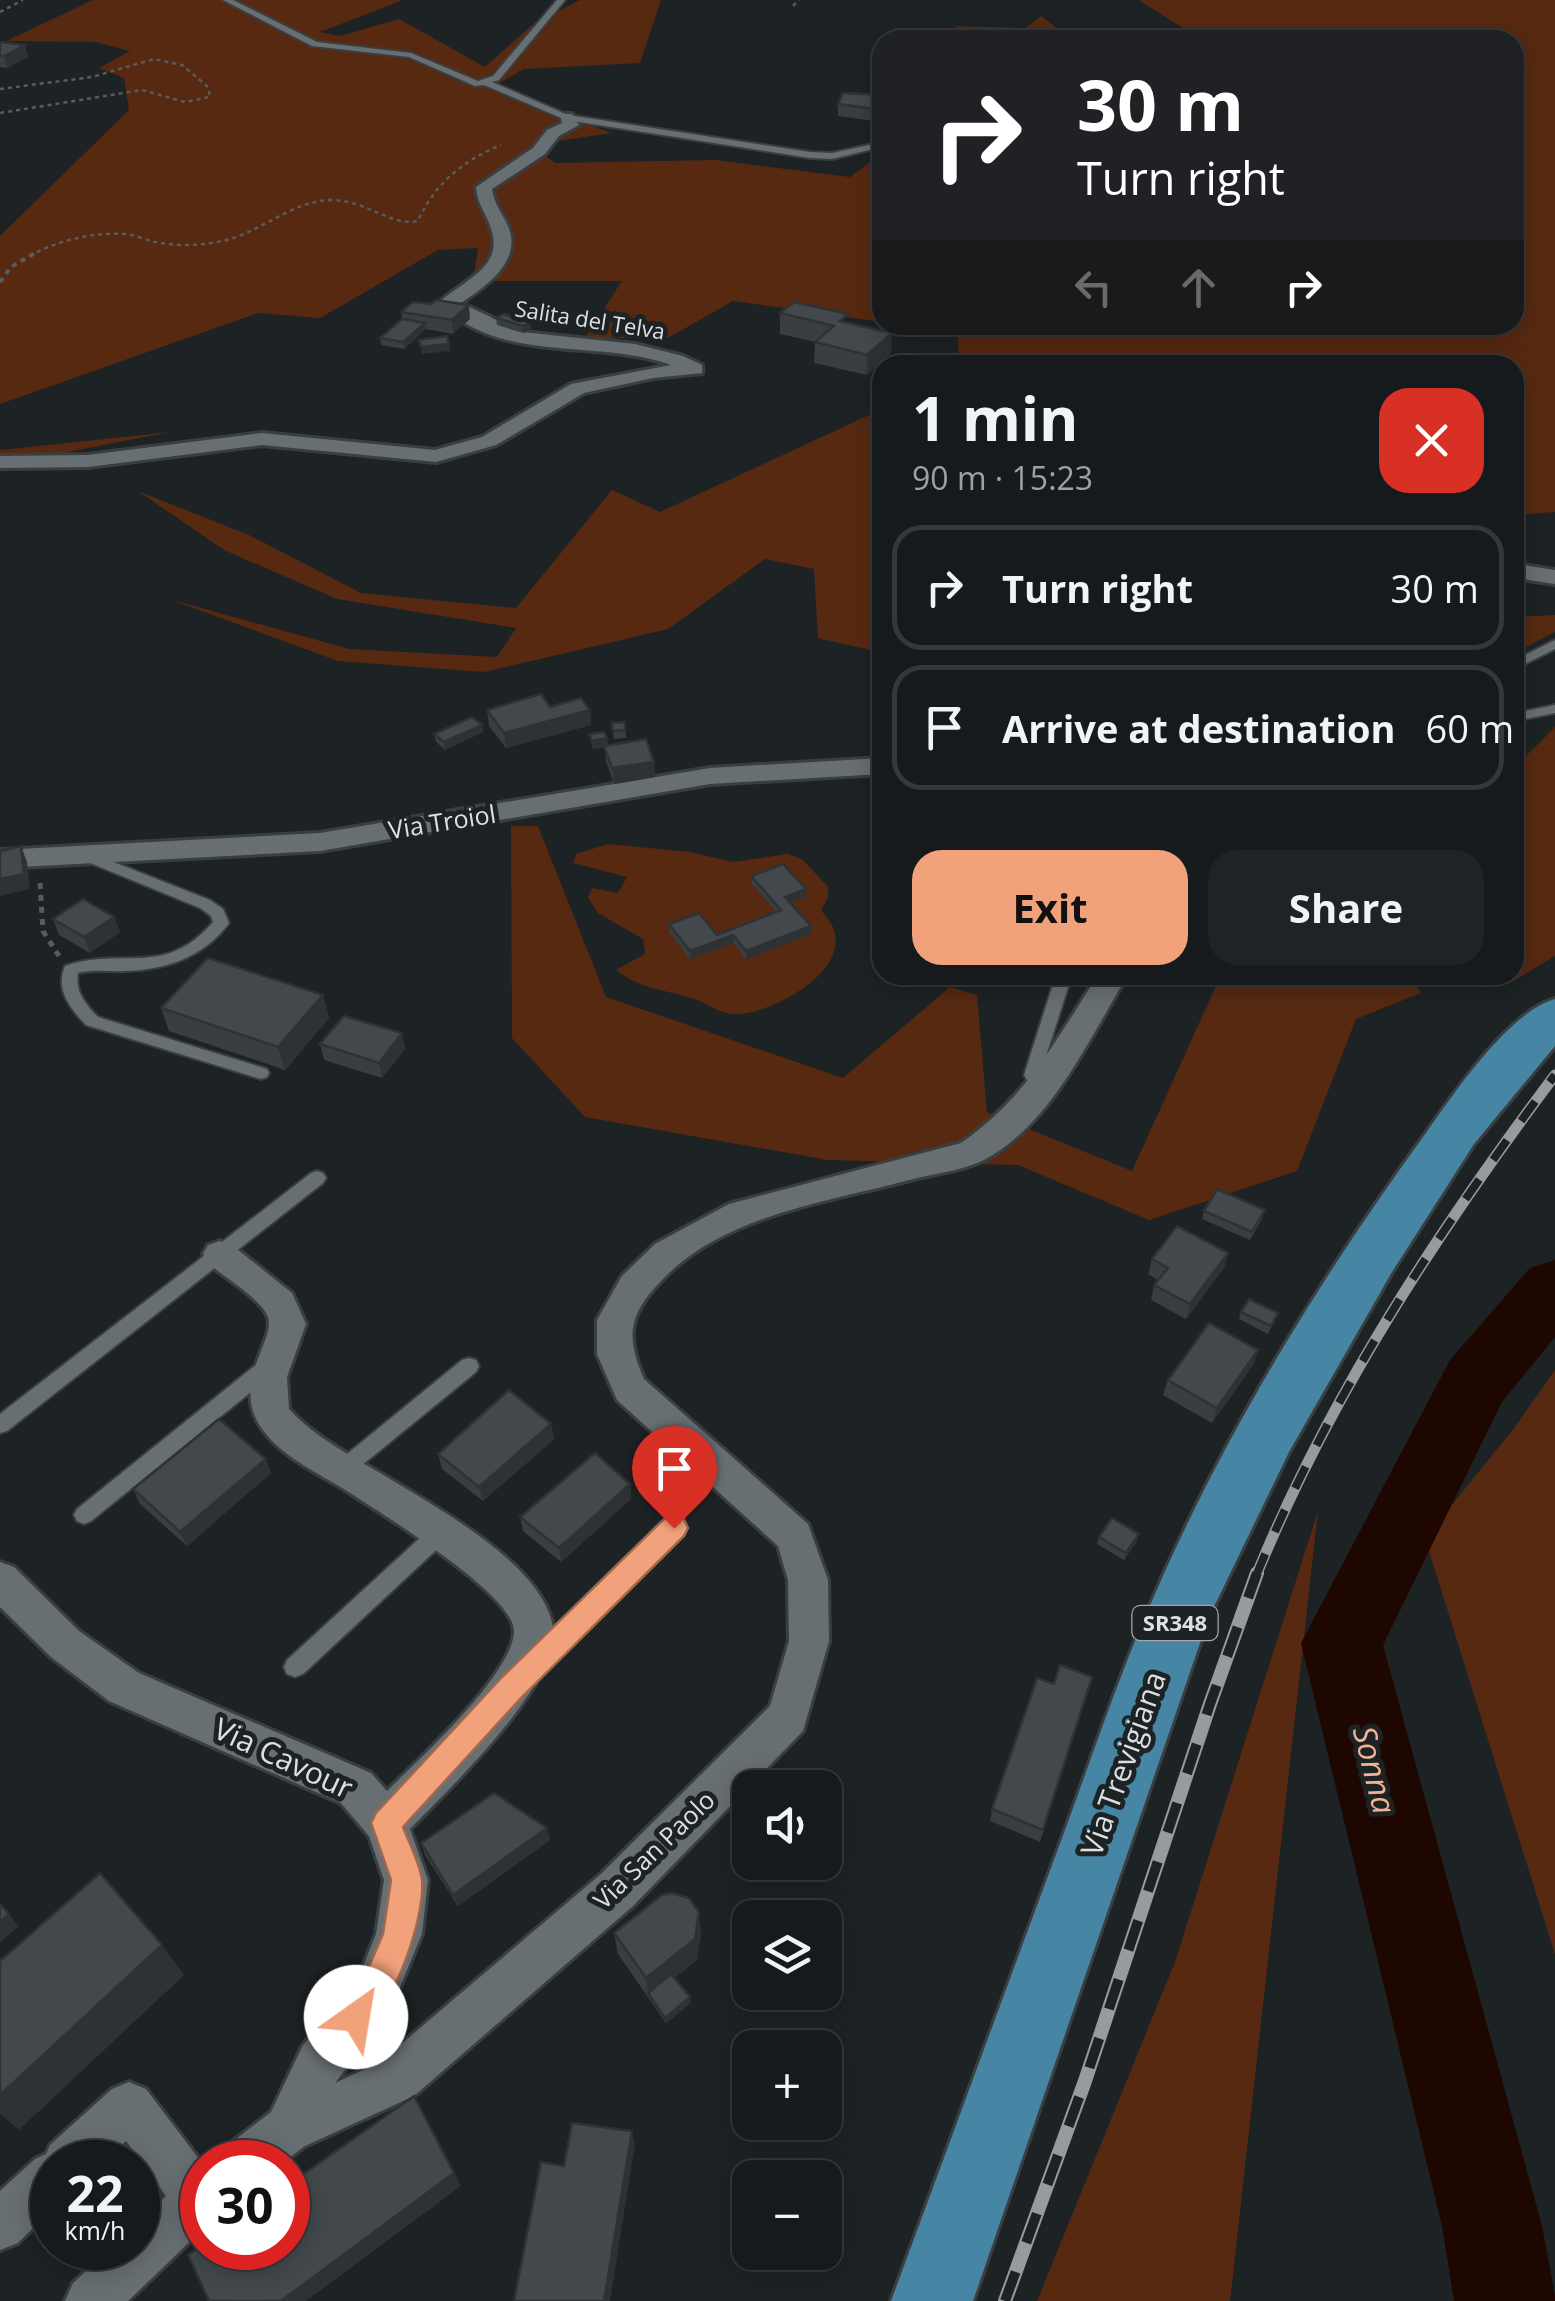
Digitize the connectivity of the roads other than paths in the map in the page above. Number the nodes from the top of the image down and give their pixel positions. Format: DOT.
graph roads {
  1 [pos="227,0"];
  2 [pos="561,0"];
  3 [pos="487,83"];
  4 [pos="566,118"];
  5 [pos="872,147"];
  6 [pos="0,462"];
  7 [pos="1524,573"];
  8 [pos="1555,578"];
  9 [pos="1555,644"];
  10 [pos="1524,660"];
  11 [pos="1555,709"];
  12 [pos="1524,715"];
  13 [pos="872,767"];
  14 [pos="82,855"];
  15 [pos="0,859"];
  16 [pos="1061,985"];
  17 [pos="1107,985"];
  18 [pos="1555,1016"];
  19 [pos="261,1073"];
  20 [pos="1041,1090"];
  21 [pos="317,1178"];
  22 [pos="220,1254"];
  23 [pos="270,1364"];
  24 [pos="469,1366"];
  25 [pos="0,1425"];
  26 [pos="343,1470"];
  27 [pos="84,1515"];
  28 [pos="674,1528"];
  29 [pos="440,1534"];
  30 [pos="0,1580"];
  31 [pos="294,1667"];
  32 [pos="512,1687"];
  33 [pos="386,1823"];
  34 [pos="288,2129"];
  35 [pos="91,2140"];
  36 [pos="156,2140"];
  37 [pos="274,2140"];
  38 [pos="160,2145"];
  39 [pos="180,2170"];
  40 [pos="30,2195"];
  41 [pos="180,2217"];
  42 [pos="2,2219"];
  43 [pos="92,2301"];
  44 [pos="932,2301"];
  1 -- 3 [label="lane"];
  2 -- 3 [label="lane"];
  3 -- 4 [label="lane"];
  4 -- 5 [label="lane"];
  4 -- 6 [label="street, Salita del Telva"];
  7 -- 8 [label="street"];
  9 -- 10 [label="lane"];
  11 -- 12 [label="lane"];
  13 -- 14 [label="street, Via Troiol"];
  14 -- 15 [label="street, Via Troiol"];
  14 -- 19 [label="lane"];
  16 -- 20 [label="lane"];
  17 -- 20 [label="street, Via San Paolo"];
  18 -- 44 [label="main road, Via Trevigiana / SR348"];
  20 -- 34 [label="street, Via San Paolo"];
  21 -- 22 [label="lane"];
  22 -- 23 [label="street"];
  22 -- 25 [label="lane"];
  23 -- 26 [label="street"];
  23 -- 27 [label="lane"];
  24 -- 26 [label="lane"];
  26 -- 29 [label="street"];
  28 -- 32 [label="lane"];
  29 -- 31 [label="lane"];
  29 -- 32 [label="street"];
  30 -- 33 [label="street, Via Cavour"];
  32 -- 33 [label="street"];
  33 -- 34 [label="street, Via Cavour"];
  34 -- 37 [label="street, Via Cavour"];
  35 -- 36 [label="street"];
  38 -- 39 [label="street"];
  40 -- 42 [label="street"];
  41 -- 43 [label="street"];
}
